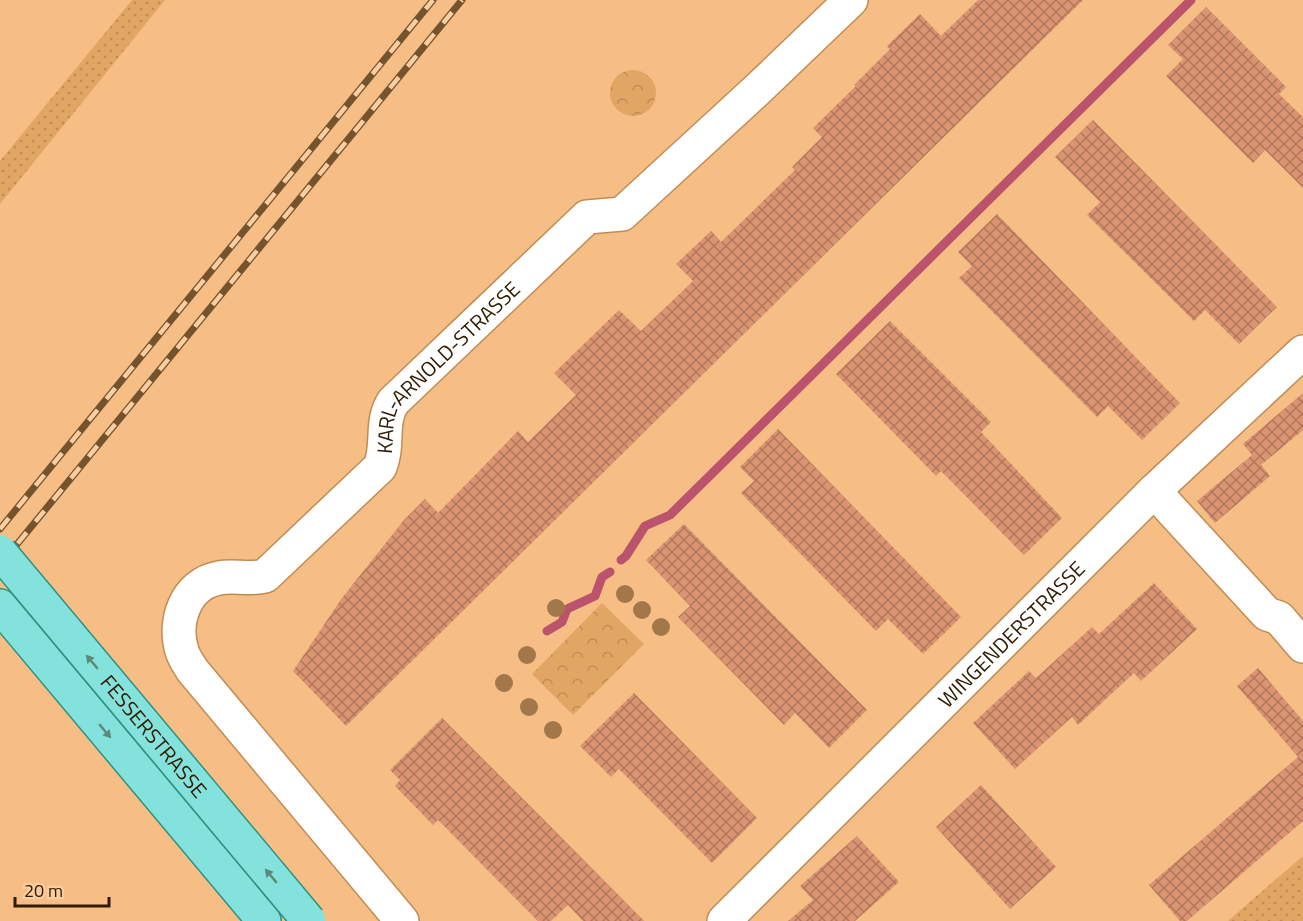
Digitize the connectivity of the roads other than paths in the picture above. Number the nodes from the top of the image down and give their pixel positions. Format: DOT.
graph roads {
  1 [pos="851,0"];
  2 [pos="1303,352"];
  3 [pos="1154,491"];
  4 [pos="0,552"];
  5 [pos="0,606"];
  6 [pos="1303,646"];
  7 [pos="264,921"];
  8 [pos="309,921"];
  9 [pos="402,921"];
  10 [pos="724,921"];
  1 -- 9 [label="street, KARL-ARNOLD-STRASSE"];
  2 -- 3 [label="street, WINGENDERSTRASSE"];
  3 -- 6 [label="street"];
  3 -- 10 [label="street, WINGENDERSTRASSE"];
  8 -- 4 [label="main road, FESSERSTRASSE, one-way, bridge"];
  5 -- 7 [label="main road, FESSERSTRASSE, one-way"];
}
